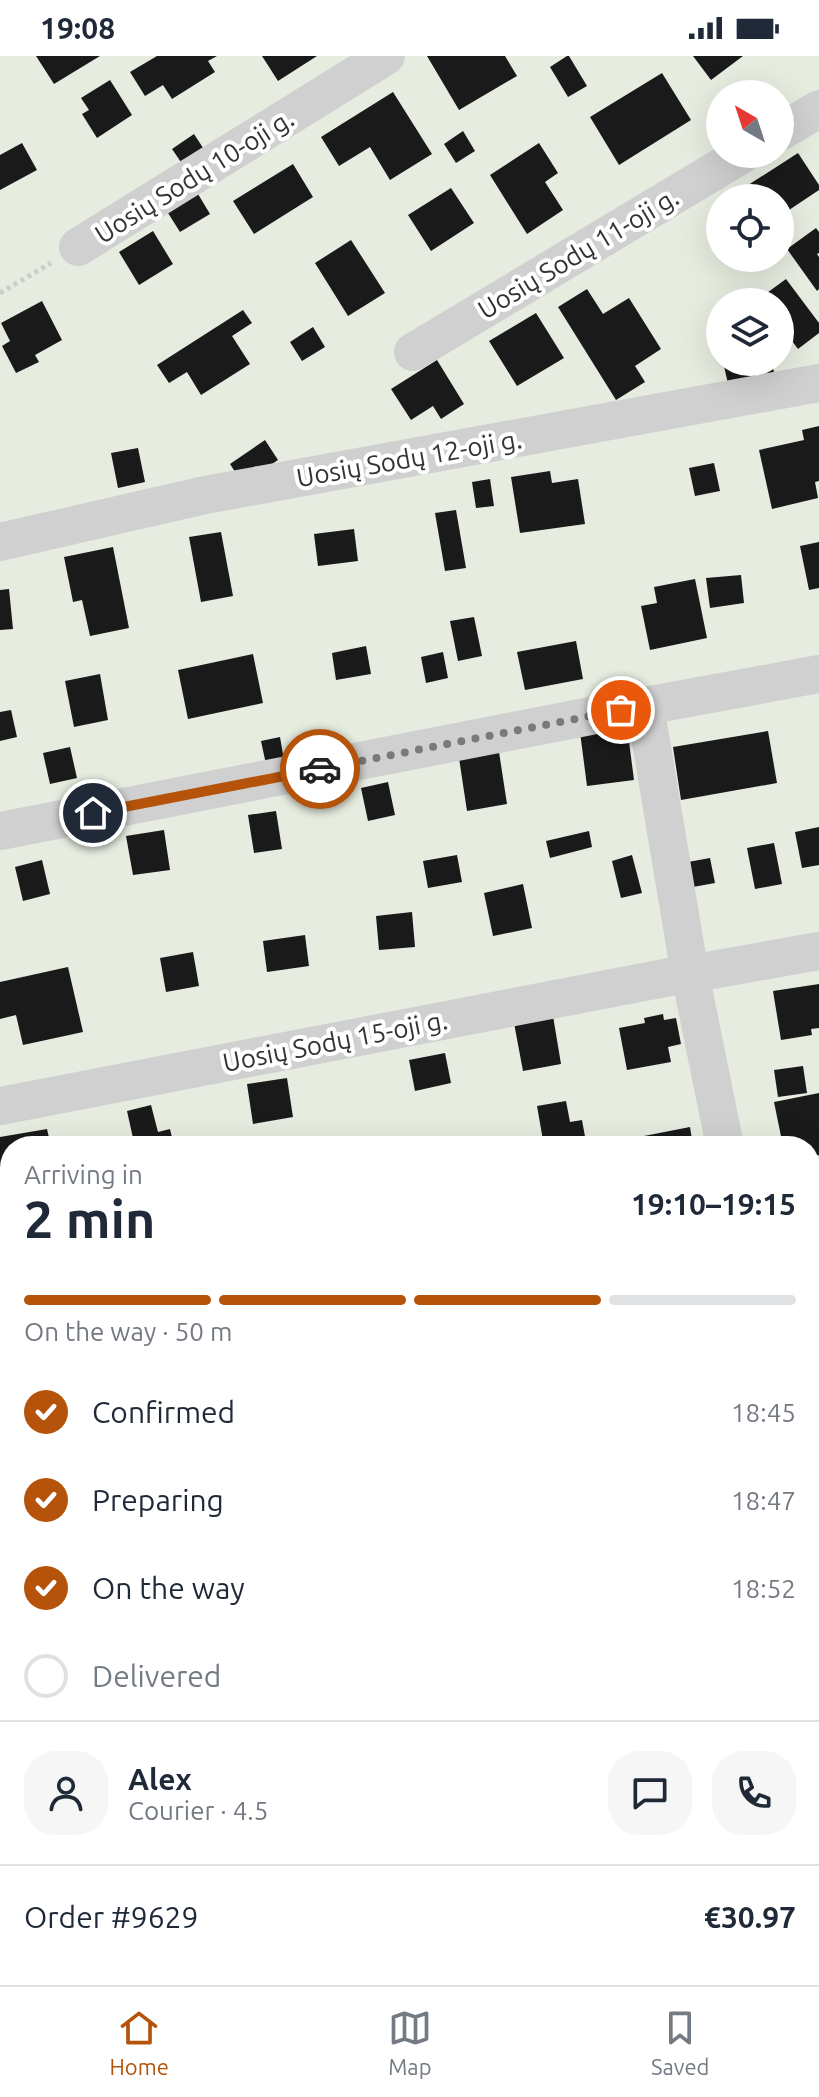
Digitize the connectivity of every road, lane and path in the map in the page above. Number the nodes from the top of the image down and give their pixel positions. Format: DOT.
graph roads {
  1 [pos="386,56"];
  2 [pos="819,109"];
  3 [pos="794,124"];
  4 [pos="720,168"];
  5 [pos="78,247"];
  6 [pos="0,293"];
  7 [pos="413,352"];
  8 [pos="819,383"];
  9 [pos="0,542"];
  10 [pos="819,674"];
  11 [pos="633,708"];
  12 [pos="0,831"];
  13 [pos="819,951"];
  14 [pos="680,976"];
  15 [pos="0,1106"];
  16 [pos="722,1136"];
  1 -- 5 [label="street, Uosių Sodų 10-oji g."];
  2 -- 3 [label="street"];
  4 -- 7 [label="street, Uosių Sodų 11-oji g."];
  5 -- 6 [label="path, Uosių Sodų 10-oji g."];
  8 -- 9 [label="street, Uosių Sodų 12-oji g."];
  10 -- 11 [label="street"];
  11 -- 12 [label="street"];
  11 -- 14 [label="street"];
  13 -- 14 [label="street, Uosių Sodų 15-oji g."];
  14 -- 15 [label="street, Uosių Sodų 15-oji g."];
  14 -- 16 [label="street"];
}
